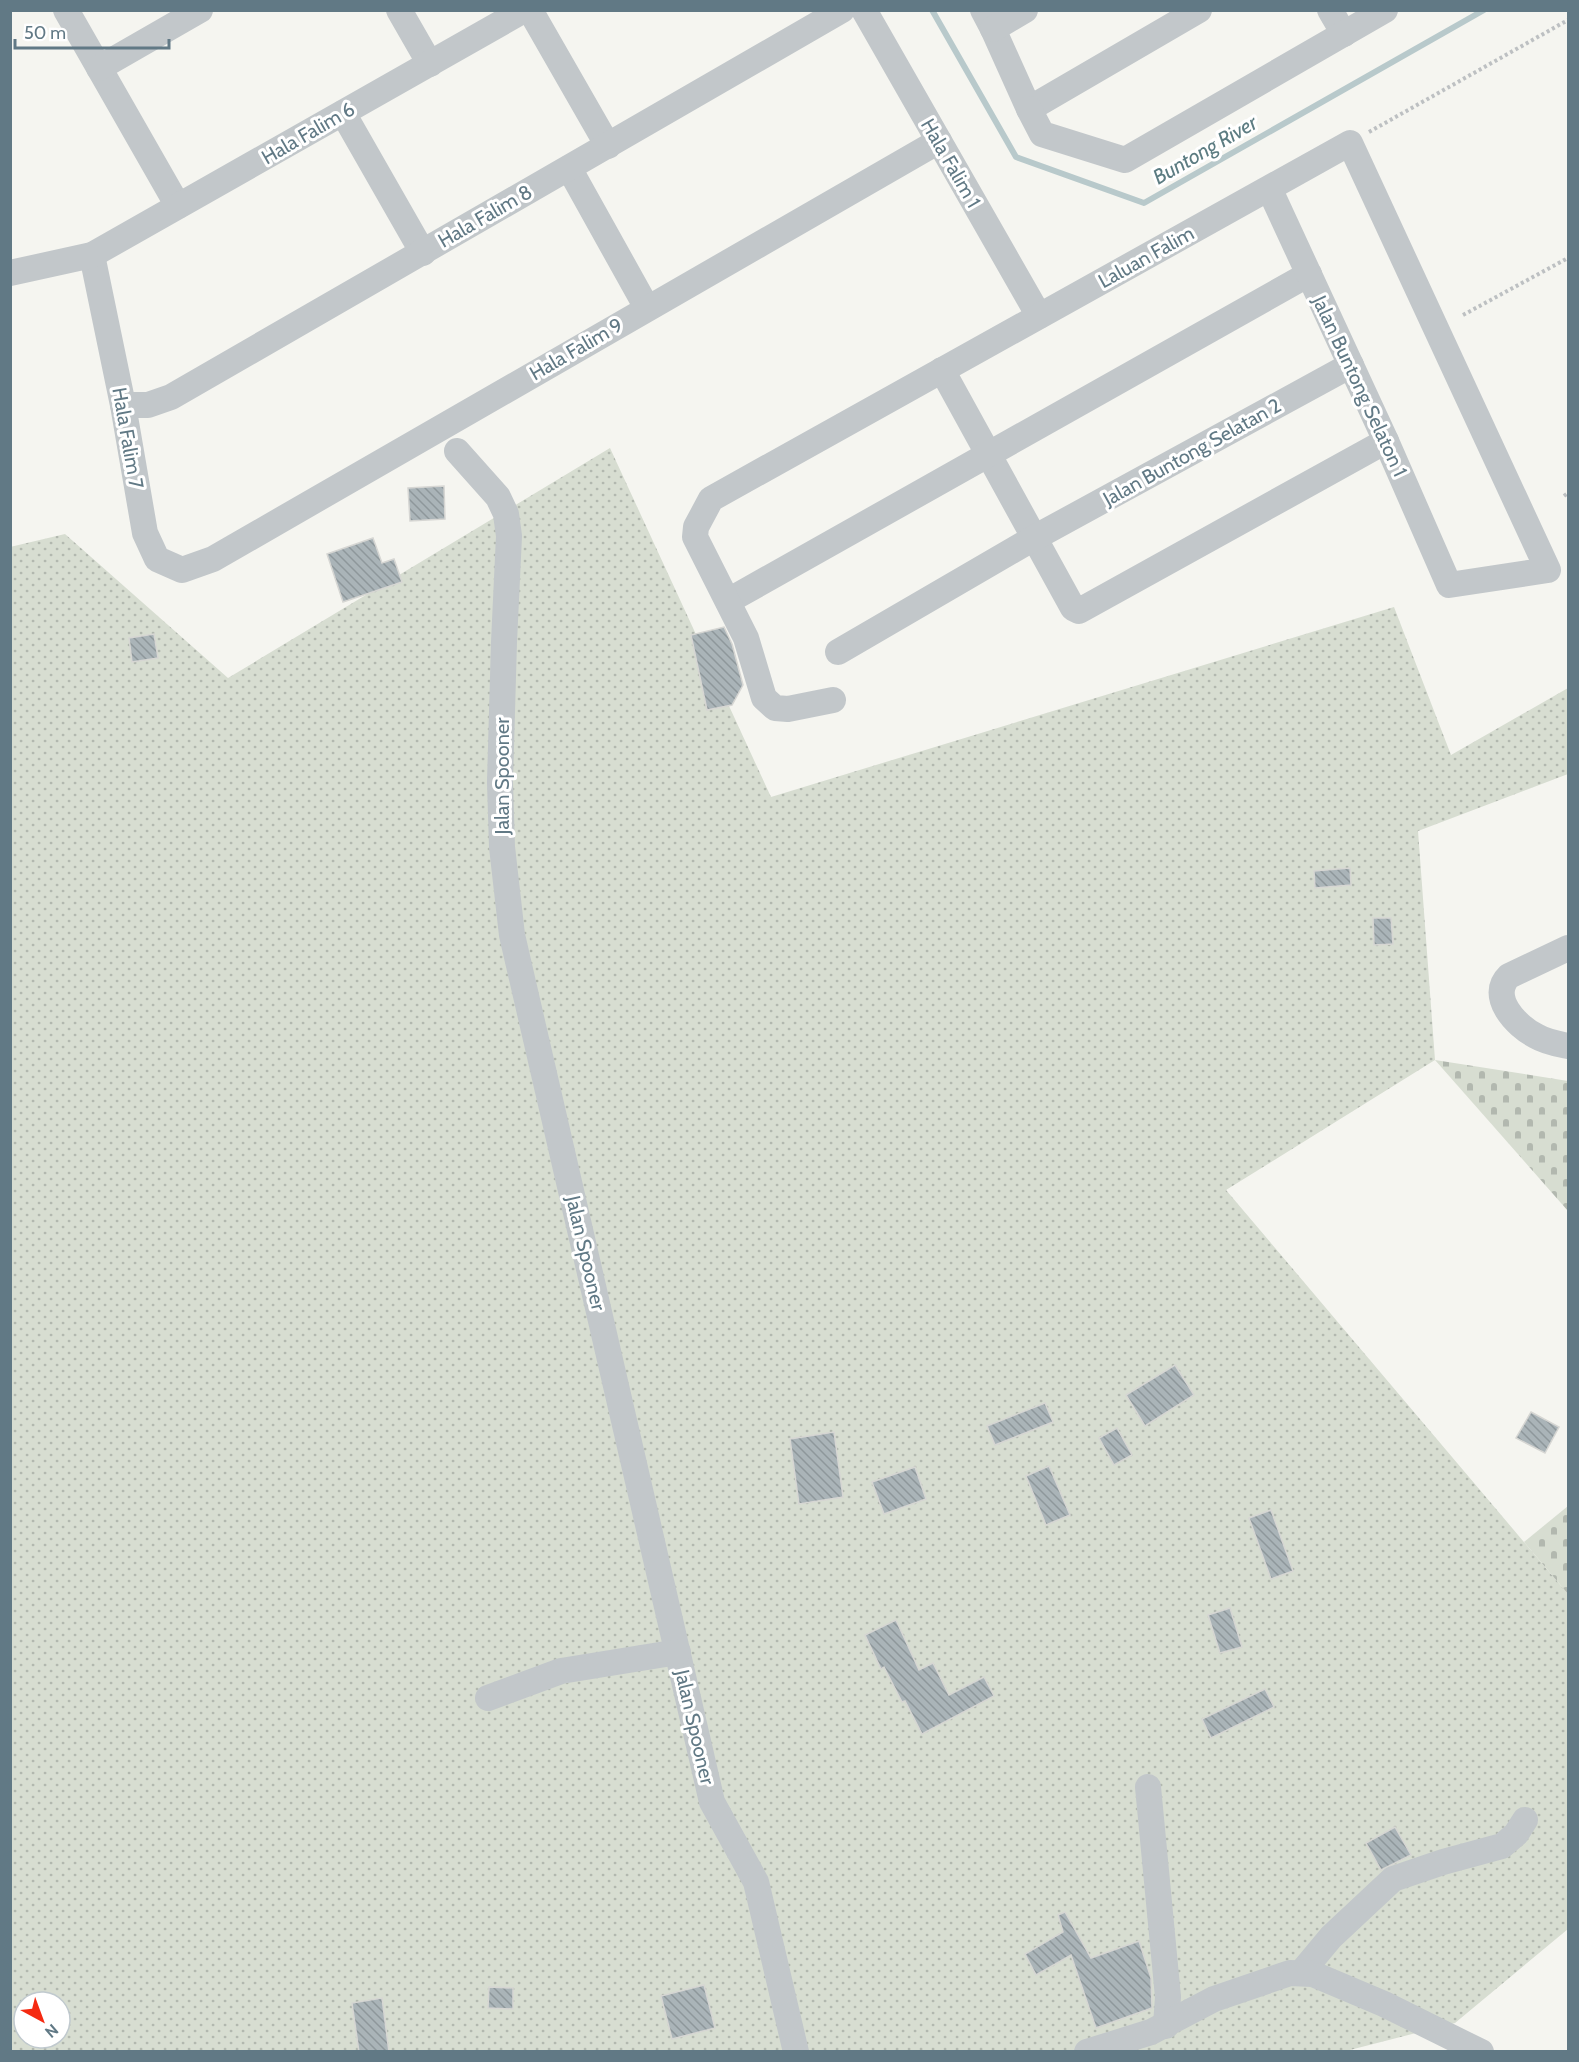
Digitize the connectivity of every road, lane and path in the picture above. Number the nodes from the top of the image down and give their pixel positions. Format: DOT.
graph roads {
  1 [pos="66,10"];
  2 [pos="200,10"];
  3 [pos="399,10"];
  4 [pos="524,10"];
  5 [pos="531,10"];
  6 [pos="842,10"];
  7 [pos="864,10"];
  8 [pos="1025,10"];
  9 [pos="1199,10"];
  10 [pos="1330,10"];
  11 [pos="1385,10"];
  12 [pos="988,20"];
  13 [pos="1569,20"];
  14 [pos="1344,34"];
  15 [pos="430,64"];
  16 [pos="99,68"];
  17 [pos="1029,109"];
  18 [pos="343,113"];
  19 [pos="939,141"];
  20 [pos="1350,143"];
  21 [pos="608,146"];
  22 [pos="569,168"];
  23 [pos="1269,188"];
  24 [pos="178,206"];
  25 [pos="423,253"];
  26 [pos="92,255"];
  27 [pos="1569,258"];
  28 [pos="10,273"];
  29 [pos="1309,274"];
  30 [pos="647,308"];
  31 [pos="1463,315"];
  32 [pos="1039,316"];
  33 [pos="1351,365"];
  34 [pos="942,370"];
  35 [pos="123,405"];
  36 [pos="1386,441"];
  37 [pos="457,451"];
  38 [pos="988,455"];
  39 [pos="1034,538"];
  40 [pos="213,559"];
  41 [pos="728,601"];
  42 [pos="838,652"];
  43 [pos="833,700"];
  44 [pos="1569,948"];
  45 [pos="1569,1047"];
  46 [pos="678,1652"];
  47 [pos="488,1698"];
  48 [pos="1148,1787"];
  49 [pos="1525,1820"];
  50 [pos="1301,1973"];
  51 [pos="1166,2026"];
  52 [pos="796,2052"];
  53 [pos="1087,2052"];
  54 [pos="1481,2052"];
  1 -- 16 [label="street"];
  2 -- 16 [label="street"];
  3 -- 15 [label="street"];
  4 -- 15 [label="street, Hala Falim 6"];
  5 -- 21 [label="street"];
  6 -- 21 [label="street, Hala Falim 8"];
  7 -- 19 [label="street, Hala Falim 1"];
  8 -- 12 [label="street"];
  9 -- 17 [label="street"];
  10 -- 14 [label="street"];
  11 -- 14 [label="street"];
  12 -- 17 [label="street"];
  13 -- 20 [label="path"];
  14 -- 17 [label="street"];
  15 -- 18 [label="street, Hala Falim 6"];
  16 -- 24 [label="street"];
  18 -- 24 [label="street, Hala Falim 6"];
  18 -- 25 [label="street"];
  19 -- 30 [label="street, Hala Falim 9"];
  19 -- 32 [label="street, Hala Falim 1"];
  20 -- 23 [label="street, Laluan Falim"];
  20 -- 36 [label="street, Jalan Buntong Selaton 1"];
  21 -- 22 [label="street, Hala Falim 8"];
  22 -- 25 [label="street, Hala Falim 8"];
  22 -- 30 [label="street"];
  23 -- 29 [label="street, Jalan Buntong Selaton 1"];
  23 -- 32 [label="street, Laluan Falim"];
  24 -- 26 [label="street, Hala Falim 6"];
  25 -- 35 [label="street, Hala Falim 8"];
  26 -- 28 [label="street, Hala Falim 6"];
  26 -- 35 [label="street, Hala Falim 7"];
  27 -- 31 [label="path"];
  29 -- 33 [label="street, Jalan Buntong Selaton 1"];
  29 -- 38 [label="street"];
  30 -- 40 [label="street, Hala Falim 9"];
  32 -- 34 [label="street, Laluan Falim"];
  33 -- 36 [label="street, Jalan Buntong Selaton 1"];
  33 -- 39 [label="street, Jalan Buntong Selatan 2"];
  34 -- 38 [label="street"];
  34 -- 41 [label="street, Laluan Falim"];
  35 -- 40 [label="street, Hala Falim 7"];
  36 -- 39 [label="street"];
  37 -- 46 [label="street, Jalan Spooner"];
  38 -- 39 [label="street"];
  38 -- 41 [label="street"];
  39 -- 42 [label="street, Jalan Buntong Selatan 2"];
  41 -- 43 [label="street, Laluan Falim"];
  44 -- 45 [label="street"];
  46 -- 47 [label="street"];
  46 -- 52 [label="street, Jalan Spooner"];
  48 -- 51 [label="street"];
  49 -- 50 [label="street"];
  50 -- 51 [label="street"];
  50 -- 54 [label="street"];
  51 -- 53 [label="street"];
}
